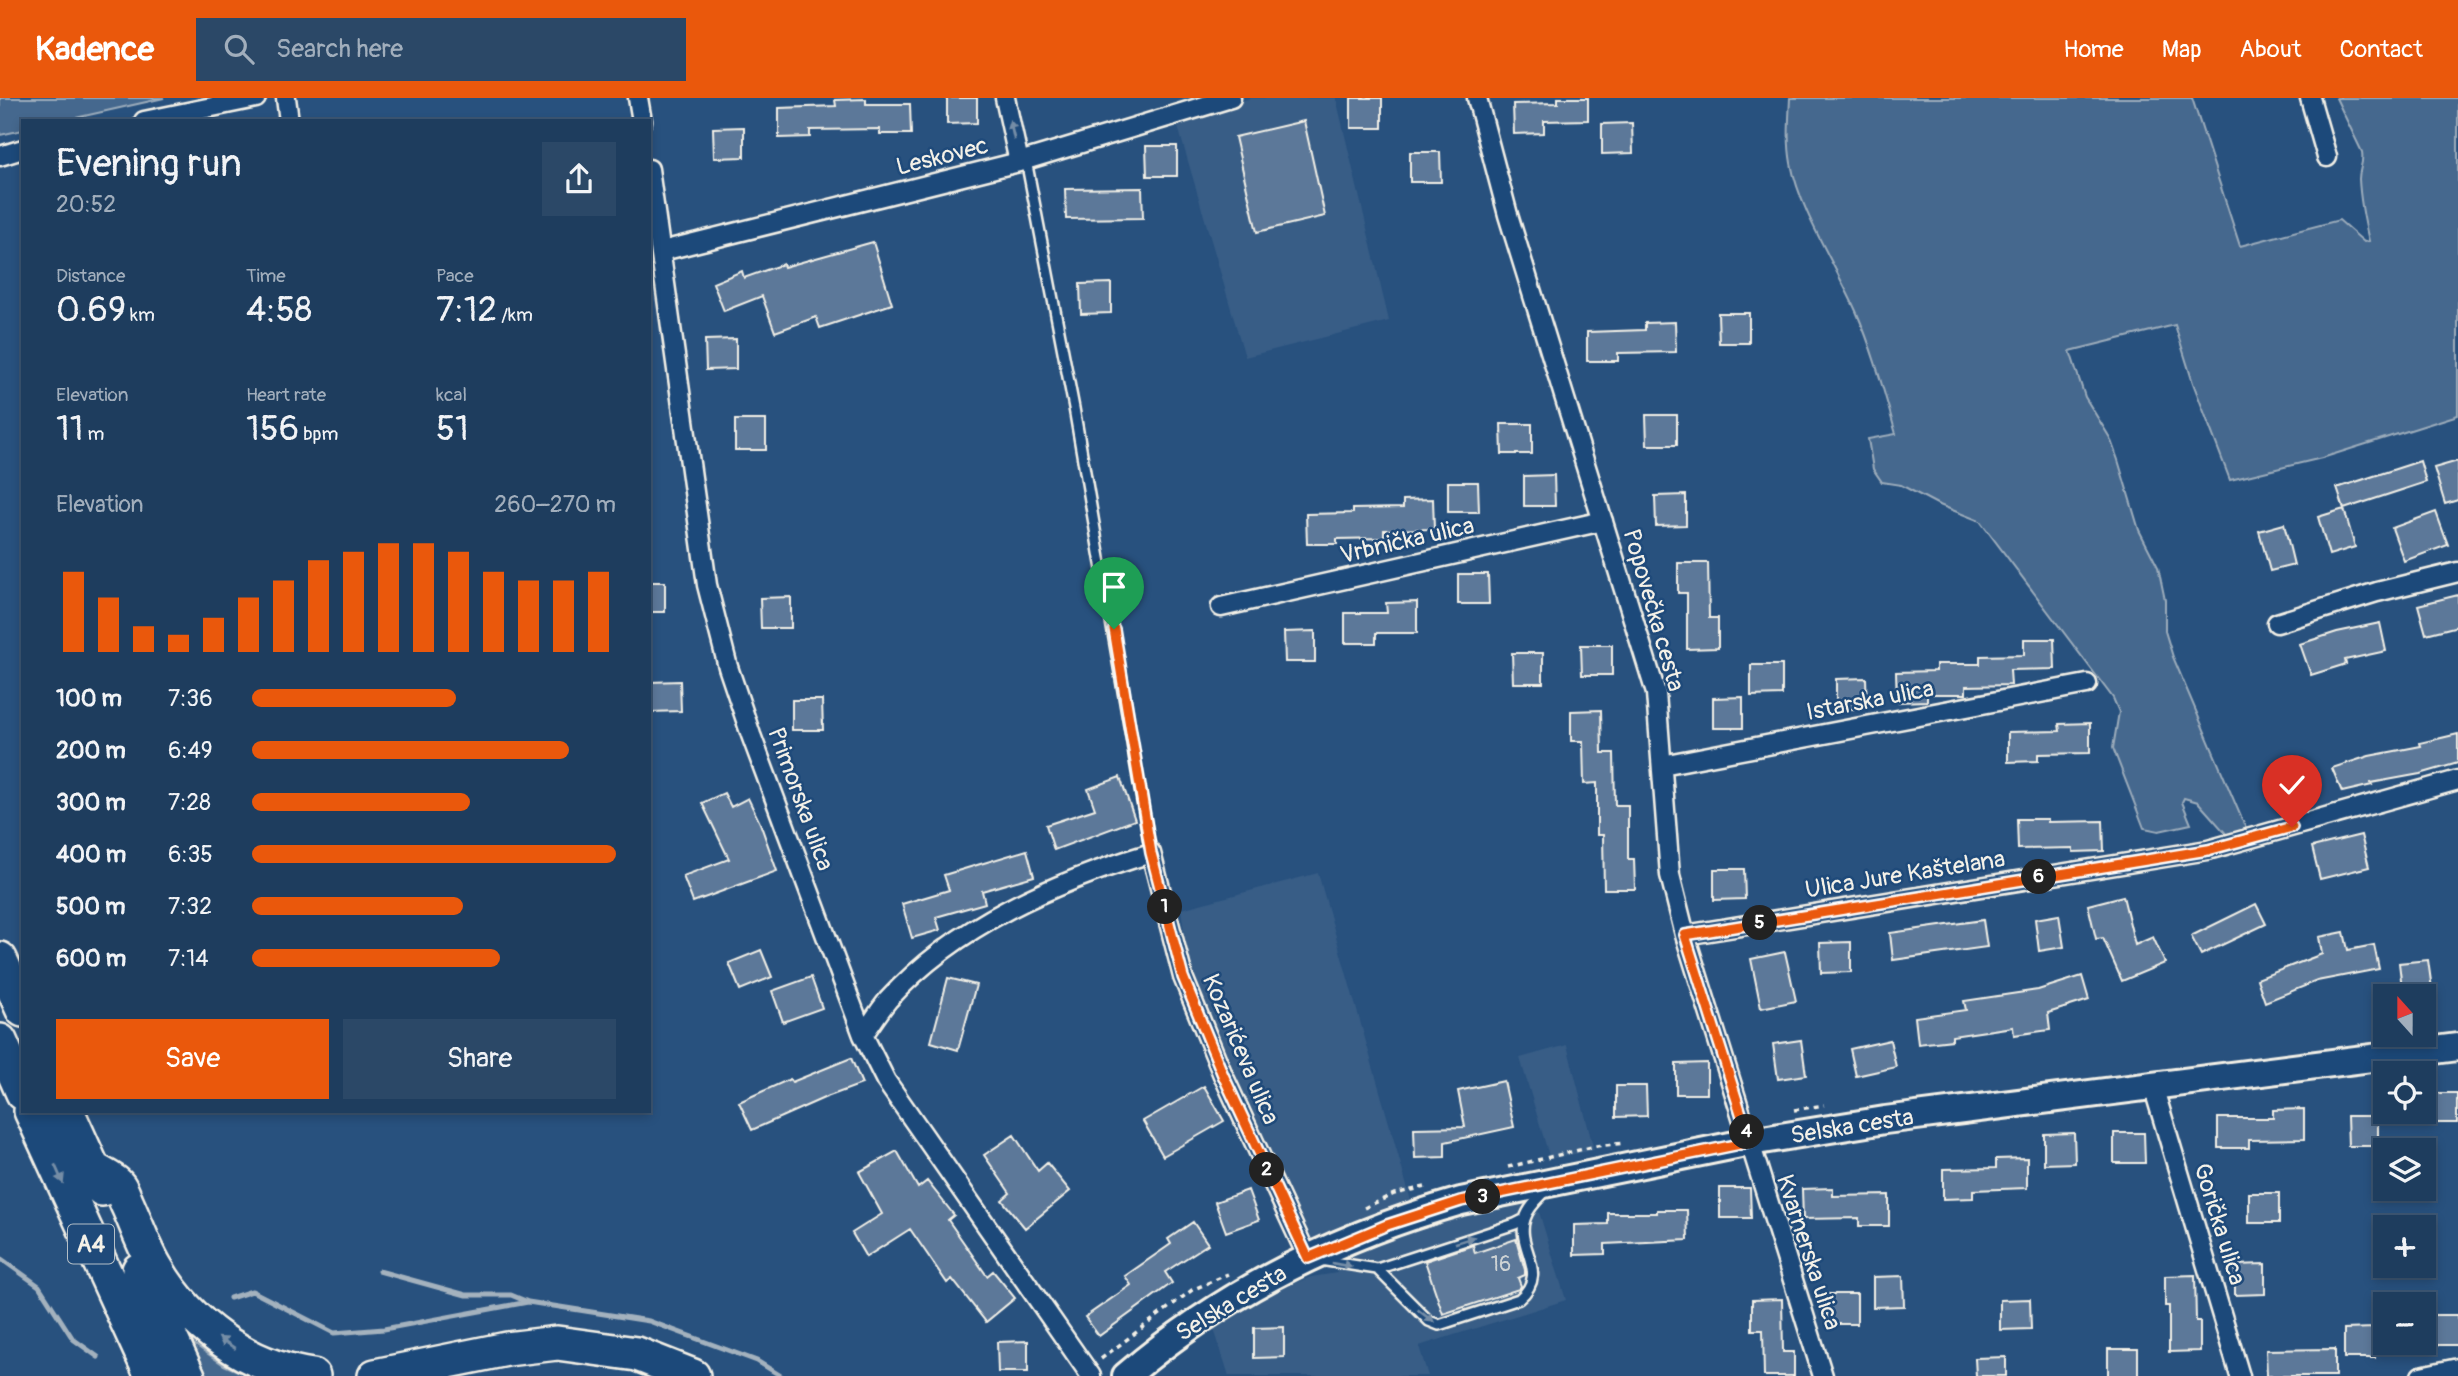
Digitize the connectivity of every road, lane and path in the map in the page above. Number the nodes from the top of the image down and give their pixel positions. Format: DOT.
graph roads {
  1 [pos="256,98"];
  2 [pos="286,98"];
  3 [pos="638,98"];
  4 [pos="1005,98"];
  5 [pos="1231,98"];
  6 [pos="1477,98"];
  7 [pos="2310,98"];
  8 [pos="154,119"];
  9 [pos="289,119"];
  10 [pos="642,119"];
  11 [pos="21,150"];
  12 [pos="0,156"];
  13 [pos="2327,157"];
  14 [pos="1022,161"];
  15 [pos="651,182"];
  16 [pos="662,251"];
  17 [pos="1603,521"];
  18 [pos="2458,572"];
  19 [pos="1221,607"];
  20 [pos="2277,623"];
  21 [pos="2087,684"];
  22 [pos="1662,765"];
  23 [pos="2458,780"];
  24 [pos="1151,853"];
  25 [pos="1685,935"];
  26 [pos="0,959"];
  27 [pos="21,1006"];
  28 [pos="863,1035"];
  29 [pos="0,1041"];
  30 [pos="2458,1047"];
  31 [pos="2152,1086"];
  32 [pos="21,1088"];
  33 [pos="32,1113"];
  34 [pos="68,1113"];
  35 [pos="1635,1141"];
  36 [pos="1750,1142"];
  37 [pos="92,1168"];
  38 [pos="1498,1169"];
  39 [pos="1554,1182"];
  40 [pos="1525,1219"];
  41 [pos="1308,1258"];
  42 [pos="1377,1269"];
  43 [pos="1181,1299"];
  44 [pos="582,1347"];
  45 [pos="2458,1368"];
  46 [pos="1089,1373"];
  47 [pos="152,1376"];
  48 [pos="188,1376"];
  49 [pos="313,1376"];
  50 [pos="375,1376"];
  51 [pos="480,1376"];
  52 [pos="693,1376"];
  53 [pos="1126,1376"];
  54 [pos="1823,1376"];
  55 [pos="2240,1376"];
  56 [pos="2421,1376"];
  1 -- 8 [label="street"];
  2 -- 9 [label="street"];
  3 -- 10 [label="street"];
  14 -- 4 [label="street, one-way"];
  5 -- 14 [label="street, Leskovec"];
  6 -- 17 [label="street, Popovečka cesta"];
  7 -- 13 [label="street"];
  11 -- 12 [label="street"];
  14 -- 16 [label="street, Leskovec"];
  14 -- 24 [label="lane"];
  15 -- 16 [label="street, Primorska ulica"];
  16 -- 28 [label="street, Primorska ulica"];
  17 -- 19 [label="street, Vrbnička ulica"];
  17 -- 22 [label="street, Popovečka cesta"];
  18 -- 20 [label="street"];
  21 -- 22 [label="street, Istarska ulica"];
  22 -- 25 [label="street, Popovečka cesta"];
  23 -- 25 [label="street, Ulica Jure Kaštelana"];
  24 -- 28 [label="street"];
  24 -- 41 [label="street, Kozarićeva ulica"];
  25 -- 36 [label="street, Popovečka cesta"];
  26 -- 27 [label="highway"];
  28 -- 46 [label="street, Primorska ulica"];
  29 -- 32 [label="highway"];
  30 -- 31 [label="main road, Selska cesta"];
  31 -- 36 [label="main road, Selska cesta"];
  31 -- 55 [label="street, Gorička ulica"];
  33 -- 47 [label="highway, A4, one-way"];
  34 -- 37 [label="highway, A4"];
  35 -- 38 [label="path"];
  36 -- 39 [label="main road, Selska cesta"];
  36 -- 54 [label="street, Kvarnerska ulica"];
  37 -- 48 [label="highway, A4"];
  49 -- 37 [label="highway, one-way"];
  39 -- 40 [label="lane"];
  39 -- 41 [label="main road, Selska cesta"];
  42 -- 40 [label="lane, one-way"];
  42 -- 40 [label="lane, one-way"];
  41 -- 42 [label="lane, one-way"];
  41 -- 53 [label="main road, Selska cesta"];
  43 -- 46 [label="path"];
  44 -- 50 [label="highway"];
  44 -- 51 [label="highway"];
  44 -- 52 [label="highway"];
  45 -- 56 [label="street"];
}
